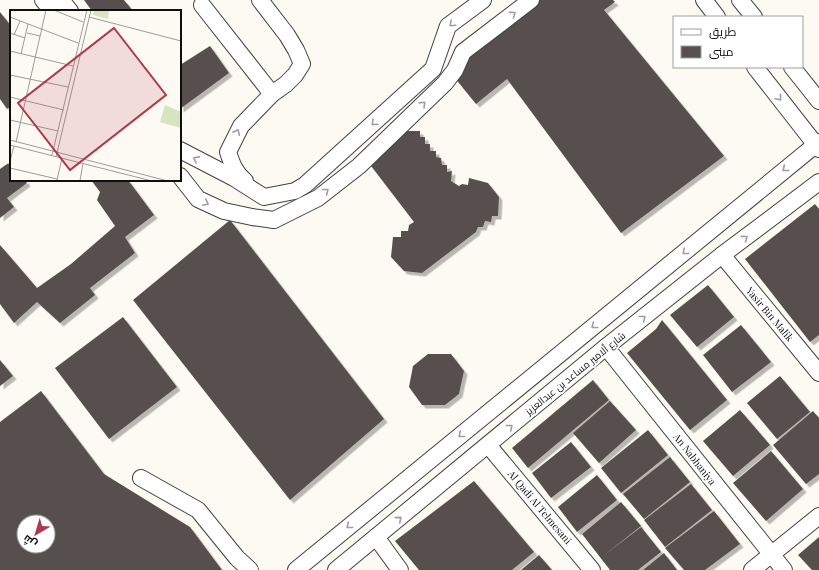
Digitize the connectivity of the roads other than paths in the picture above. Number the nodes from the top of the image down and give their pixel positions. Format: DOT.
graph roads {
  1 [pos="43,0"];
  2 [pos="62,0"];
  3 [pos="260,0"];
  4 [pos="483,0"];
  5 [pos="531,0"];
  6 [pos="704,0"];
  7 [pos="740,0"];
  8 [pos="202,6"];
  9 [pos="51,10"];
  10 [pos="69,10"];
  11 [pos="716,16"];
  12 [pos="753,16"];
  13 [pos="756,68"];
  14 [pos="793,68"];
  15 [pos="272,94"];
  16 [pos="817,95"];
  17 [pos="818,145"];
  18 [pos="181,151"];
  19 [pos="181,177"];
  20 [pos="819,182"];
  21 [pos="264,197"];
  22 [pos="722,255"];
  23 [pos="606,347"];
  24 [pos="819,373"];
  25 [pos="488,445"];
  26 [pos="142,478"];
  27 [pos="819,516"];
  28 [pos="376,537"];
  29 [pos="318,552"];
  30 [pos="771,554"];
  31 [pos="250,570"];
  32 [pos="296,570"];
  33 [pos="330,570"];
  34 [pos="336,570"];
  35 [pos="400,570"];
  36 [pos="592,570"];
  37 [pos="752,570"];
  38 [pos="784,570"];
  1 -- 9 [label="street"];
  2 -- 10 [label="street"];
  3 -- 15 [label="street"];
  4 -- 21 [label="street, one-way"];
  19 -- 5 [label="street, one-way"];
  6 -- 11 [label="street"];
  7 -- 12 [label="street"];
  8 -- 15 [label="street"];
  13 -- 17 [label="street, one-way"];
  14 -- 16 [label="street"];
  21 -- 15 [label="street, one-way"];
  17 -- 29 [label="street, one-way"];
  21 -- 18 [label="street, one-way"];
  22 -- 20 [label="street, شارع ألامير مساعد بن عبدالعزيز, one-way"];
  23 -- 22 [label="street, شارع ألامير مساعد بن عبدالعزيز, one-way"];
  22 -- 24 [label="street, Yasir Bin Malik"];
  25 -- 23 [label="street, شارع ألامير مساعد بن عبدالعزيز, one-way"];
  23 -- 30 [label="street, An Nabhaniya"];
  28 -- 25 [label="street, شارع ألامير مساعد بن عبدالعزيز, one-way"];
  25 -- 36 [label="street, Al Qadi Al Telmesani"];
  26 -- 31 [label="street"];
  27 -- 30 [label="street"];
  28 -- 34 [label="street, شارع ألامير مساعد بن عبدالعزيز"];
  28 -- 35 [label="street"];
  29 -- 32 [label="street"];
  29 -- 33 [label="street"];
  30 -- 37 [label="street"];
  30 -- 38 [label="street, An Nabhaniya"];
}
